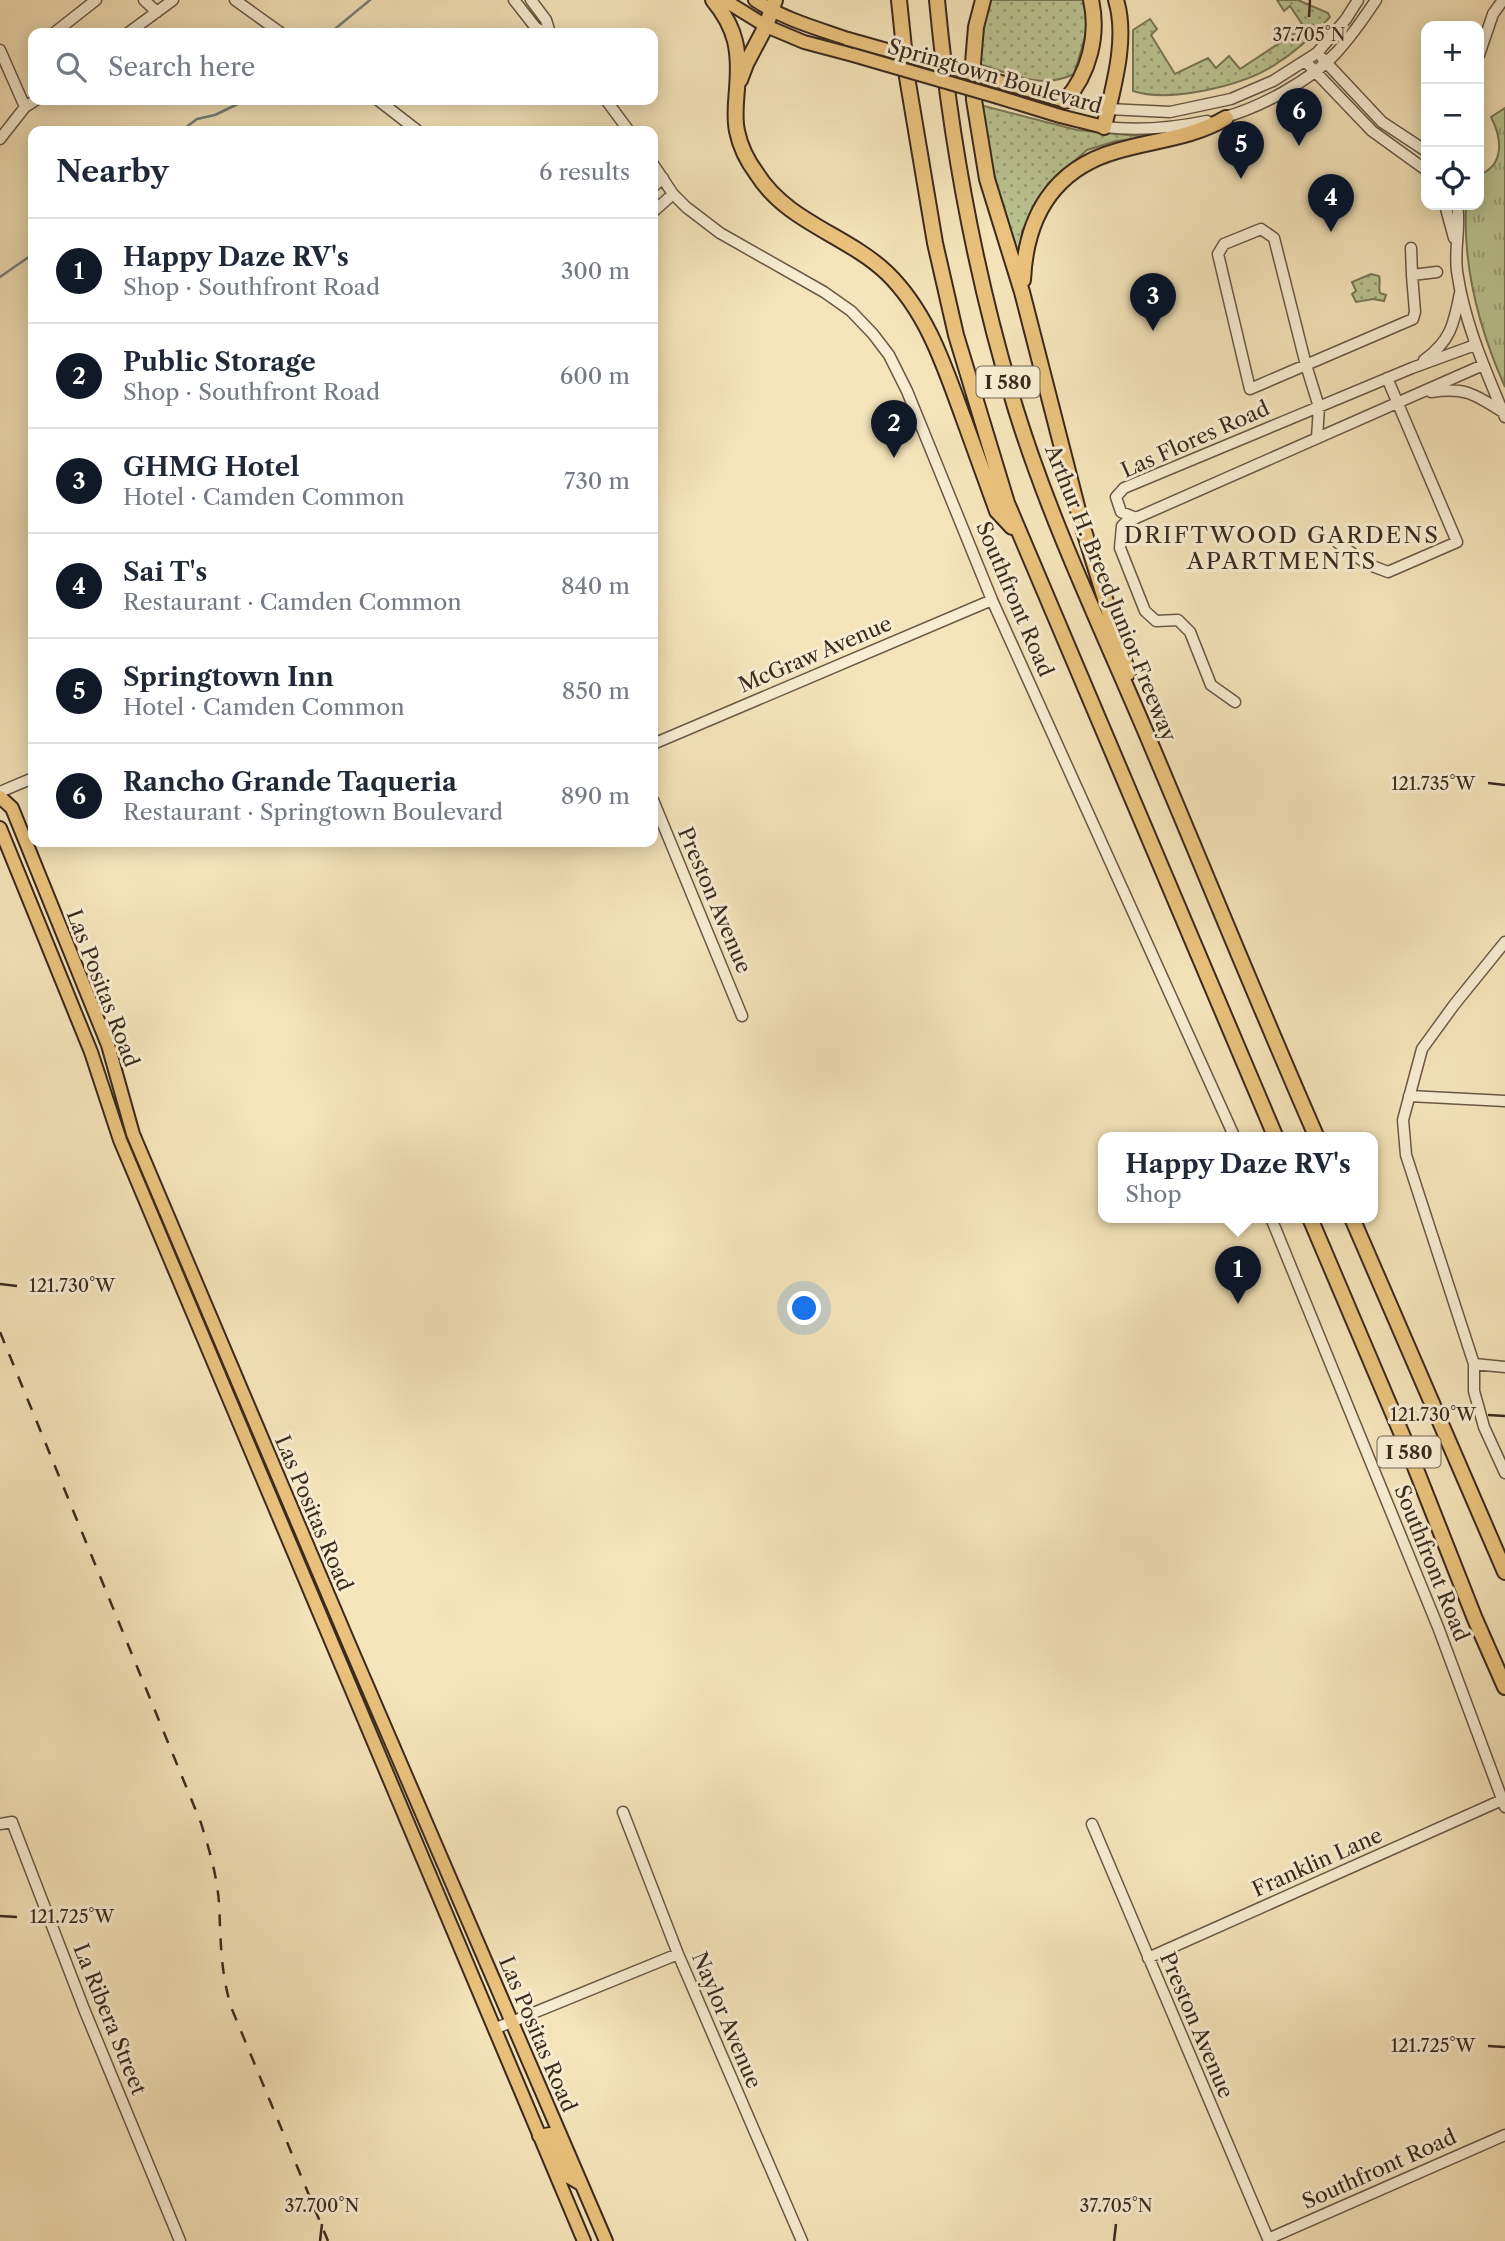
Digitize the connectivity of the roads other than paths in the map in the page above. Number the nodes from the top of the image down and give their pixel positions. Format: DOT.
graph roads {
  1 [pos="96,0"];
  2 [pos="144,0"];
  3 [pos="173,0"];
  4 [pos="235,0"];
  5 [pos="514,0"];
  6 [pos="531,0"];
  7 [pos="713,0"];
  8 [pos="724,0"];
  9 [pos="755,0"];
  10 [pos="900,0"];
  11 [pos="937,0"];
  12 [pos="983,0"];
  13 [pos="1091,0"];
  14 [pos="1116,0"];
  15 [pos="1358,0"];
  16 [pos="1376,0"];
  17 [pos="1503,0"];
  18 [pos="773,5"];
  19 [pos="157,12"];
  20 [pos="766,26"];
  21 [pos="60,28"];
  22 [pos="135,28"];
  23 [pos="274,28"];
  24 [pos="536,28"];
  25 [pos="547,28"];
  26 [pos="1484,40"];
  27 [pos="0,50"];
  28 [pos="1317,53"];
  29 [pos="1304,61"];
  30 [pos="1325,63"];
  31 [pos="1314,72"];
  32 [pos="737,88"];
  33 [pos="1065,101"];
  34 [pos="28,105"];
  35 [pos="384,105"];
  36 [pos="610,105"];
  37 [pos="25,107"];
  38 [pos="1108,109"];
  39 [pos="1226,118"];
  40 [pos="412,126"];
  41 [pos="625,126"];
  42 [pos="1104,127"];
  43 [pos="0,139"];
  44 [pos="1421,148"];
  45 [pos="1421,163"];
  46 [pos="658,171"];
  47 [pos="663,178"];
  48 [pos="658,182"];
  49 [pos="673,194"];
  50 [pos="658,208"];
  51 [pos="1446,210"];
  52 [pos="1458,210"];
  53 [pos="1456,245"];
  54 [pos="1412,248"];
  55 [pos="1437,272"];
  56 [pos="1412,275"];
  57 [pos="1461,291"];
  58 [pos="1022,292"];
  59 [pos="1475,345"];
  60 [pos="1306,365"];
  61 [pos="1483,365"];
  62 [pos="1412,368"];
  63 [pos="1387,379"];
  64 [pos="1420,393"];
  65 [pos="1397,403"];
  66 [pos="1320,407"];
  67 [pos="1504,414"];
  68 [pos="1317,438"];
  69 [pos="1136,517"];
  70 [pos="1018,533"];
  71 [pos="1338,542"];
  72 [pos="992,600"];
  73 [pos="1234,702"];
  74 [pos="658,742"];
  75 [pos="1151,745"];
  76 [pos="28,780"];
  77 [pos="0,794"];
  78 [pos="658,812"];
  79 [pos="0,828"];
  80 [pos="1505,942"];
  81 [pos="742,1016"];
  82 [pos="1409,1096"];
  83 [pos="1505,1101"];
  84 [pos="1232,1132"];
  85 [pos="1273,1132"];
  86 [pos="1314,1132"];
  87 [pos="1273,1223"];
  88 [pos="1312,1223"];
  89 [pos="1354,1223"];
  90 [pos="1474,1364"];
  91 [pos="1505,1367"];
  92 [pos="1505,1473"];
  93 [pos="1505,1572"];
  94 [pos="1505,1687"];
  95 [pos="1504,1804"];
  96 [pos="623,1812"];
  97 [pos="0,1824"];
  98 [pos="1091,1824"];
  99 [pos="678,1954"];
  100 [pos="1148,1958"];
  101 [pos="512,2022"];
  102 [pos="494,2029"];
  103 [pos="1505,2135"];
  104 [pos="539,2136"];
  105 [pos="582,2185"];
  106 [pos="1269,2240"];
  107 [pos="180,2241"];
  108 [pos="584,2241"];
  109 [pos="606,2241"];
  110 [pos="802,2241"];
  1 -- 21 [label="street"];
  2 -- 19 [label="street"];
  3 -- 19 [label="street"];
  4 -- 23 [label="street"];
  5 -- 24 [label="street"];
  6 -- 25 [label="street"];
  7 -- 32 [label="highway"];
  8 -- 20 [label="main road, Springtown Boulevard"];
  9 -- 18 [label="main road, Springtown Boulevard"];
  10 -- 70 [label="highway, I 580"];
  11 -- 75 [label="highway, Arthur H. Breed Junior Freeway / I 580"];
  12 -- 58 [label="highway"];
  13 -- 33 [label="highway"];
  14 -- 38 [label="highway"];
  15 -- 28 [label="street, Springtown Boulevard"];
  16 -- 30 [label="street, Springtown Boulevard"];
  17 -- 26 [label="street"];
  18 -- 20 [label="highway"];
  18 -- 33 [label="main road, Springtown Boulevard, bridge"];
  19 -- 22 [label="street"];
  20 -- 32 [label="highway"];
  20 -- 42 [label="main road, Springtown Boulevard, bridge"];
  27 -- 37 [label="street"];
  28 -- 29 [label="street, Springtown Boulevard"];
  28 -- 30 [label="street"];
  29 -- 31 [label="street"];
  29 -- 38 [label="street, Springtown Boulevard"];
  30 -- 31 [label="street, Springtown Boulevard"];
  30 -- 44 [label="street"];
  31 -- 39 [label="street, Springtown Boulevard"];
  31 -- 45 [label="street"];
  32 -- 70 [label="highway"];
  33 -- 38 [label="street, Springtown Boulevard"];
  34 -- 37 [label="street"];
  35 -- 40 [label="street"];
  36 -- 41 [label="street"];
  37 -- 43 [label="street"];
  38 -- 42 [label="highway"];
  39 -- 42 [label="street, Springtown Boulevard"];
  39 -- 58 [label="highway"];
  46 -- 47 [label="street, Southfront Road"];
  47 -- 48 [label="street"];
  47 -- 49 [label="street, Southfront Road"];
  49 -- 50 [label="street"];
  49 -- 72 [label="street, Southfront Road"];
  51 -- 53 [label="street"];
  52 -- 53 [label="street"];
  53 -- 57 [label="street"];
  54 -- 56 [label="street"];
  55 -- 56 [label="street"];
  56 -- 60 [label="street"];
  57 -- 59 [label="street"];
  57 -- 62 [label="street, Las Flores Road"];
  58 -- 75 [label="highway"];
  59 -- 61 [label="street"];
  59 -- 62 [label="street, Las Flores Road"];
  60 -- 60 [label="street"];
  60 -- 66 [label="street"];
  61 -- 64 [label="street"];
  61 -- 67 [label="street"];
  62 -- 63 [label="street, Las Flores Road"];
  63 -- 65 [label="street"];
  63 -- 66 [label="street, Las Flores Road"];
  64 -- 65 [label="street"];
  64 -- 67 [label="street"];
  65 -- 68 [label="street"];
  65 -- 71 [label="street"];
  66 -- 68 [label="street"];
  66 -- 69 [label="street, Las Flores Road"];
  68 -- 69 [label="street"];
  69 -- 73 [label="street"];
  70 -- 85 [label="highway, I 580"];
  72 -- 74 [label="street, McGraw Avenue"];
  72 -- 84 [label="street, Southfront Road"];
  75 -- 86 [label="highway, Arthur H. Breed Junior Freeway / I 580"];
  76 -- 77 [label="street"];
  77 -- 101 [label="main road, Las Positas Road"];
  78 -- 81 [label="street, Preston Avenue"];
  79 -- 102 [label="main road, Las Positas Road"];
  80 -- 82 [label="street"];
  82 -- 83 [label="street"];
  82 -- 90 [label="street"];
  87 -- 95 [label="street, Southfront Road"];
  88 -- 94 [label="highway, I 580"];
  89 -- 93 [label="highway, I 580"];
  90 -- 91 [label="street"];
  90 -- 92 [label="street"];
  95 -- 100 [label="street, Franklin Lane"];
  96 -- 99 [label="street, Naylor Avenue"];
  97 -- 107 [label="street, La Ribera Street"];
  98 -- 100 [label="street, Preston Avenue"];
  99 -- 101 [label="street"];
  99 -- 110 [label="street, Naylor Avenue"];
  100 -- 106 [label="street, Preston Avenue"];
  101 -- 102 [label="street"];
  101 -- 105 [label="main road, Las Positas Road"];
  102 -- 104 [label="main road, Las Positas Road"];
  103 -- 106 [label="street, Southfront Road"];
  104 -- 105 [label="main road"];
  104 -- 108 [label="main road, Las Positas Road"];
  105 -- 109 [label="main road, Las Positas Road"];
}
